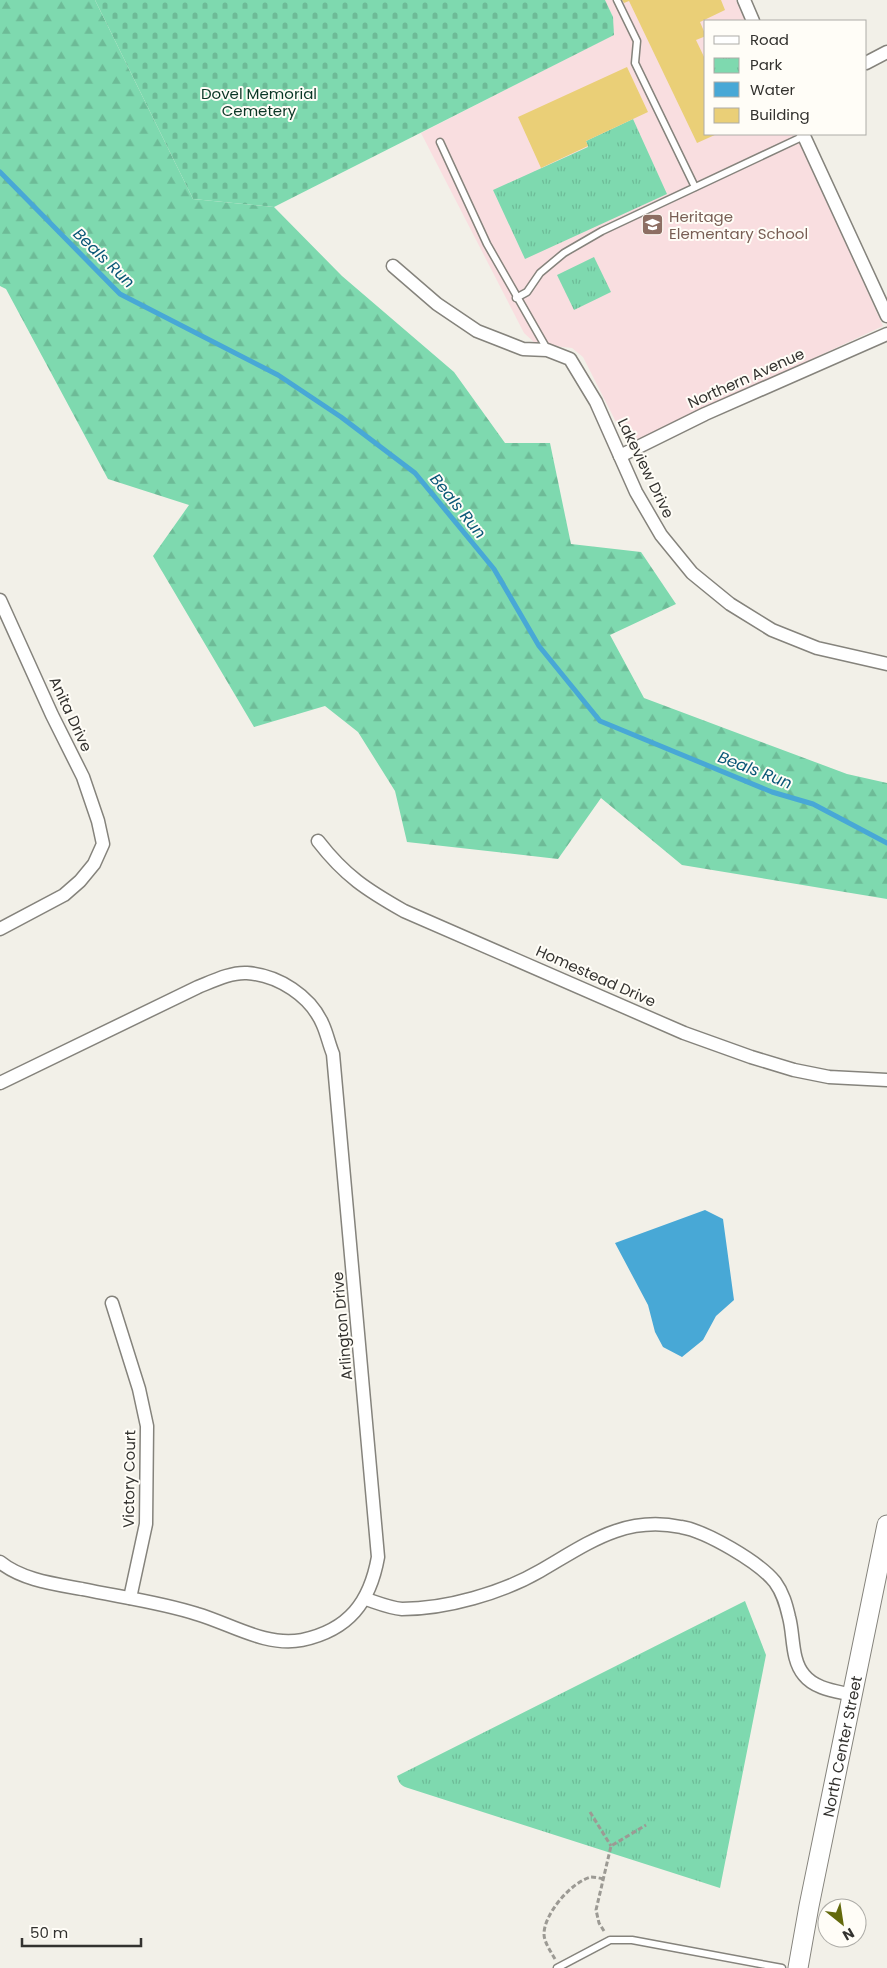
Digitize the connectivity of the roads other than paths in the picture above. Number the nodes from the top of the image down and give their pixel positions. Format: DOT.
graph roads {
  1 [pos="617,0"];
  2 [pos="744,0"];
  3 [pos="753,20"];
  4 [pos="887,52"];
  5 [pos="867,62"];
  6 [pos="804,135"];
  7 [pos="440,142"];
  8 [pos="695,187"];
  9 [pos="393,266"];
  10 [pos="516,298"];
  11 [pos="887,316"];
  12 [pos="887,334"];
  13 [pos="547,350"];
  14 [pos="620,456"];
  15 [pos="0,600"];
  16 [pos="887,664"];
  17 [pos="318,841"];
  18 [pos="0,929"];
  19 [pos="887,1080"];
  20 [pos="0,1083"];
  21 [pos="112,1303"];
  22 [pos="887,1525"];
  23 [pos="0,1562"];
  24 [pos="130,1598"];
  25 [pos="366,1599"];
  26 [pos="852,1695"];
  27 [pos="558,1968"];
  28 [pos="782,1968"];
  29 [pos="798,1968"];
  1 -- 8 [label="lane"];
  2 -- 3 [label="street"];
  4 -- 5 [label="street"];
  6 -- 8 [label="lane"];
  6 -- 11 [label="street"];
  7 -- 10 [label="lane"];
  8 -- 10 [label="lane"];
  9 -- 13 [label="street, Lakeview Drive"];
  10 -- 13 [label="lane"];
  12 -- 14 [label="street, Northern Avenue"];
  13 -- 14 [label="street, Lakeview Drive"];
  14 -- 16 [label="street, Lakeview Drive"];
  15 -- 18 [label="street, Anita Drive"];
  17 -- 19 [label="street, Homestead Drive"];
  20 -- 25 [label="street, Arlington Drive"];
  21 -- 24 [label="street, Victory Court"];
  22 -- 26 [label="main road, North Center Street"];
  23 -- 24 [label="street, Arlington Drive"];
  24 -- 25 [label="street, Arlington Drive"];
  25 -- 26 [label="street"];
  26 -- 29 [label="main road, North Center Street"];
  27 -- 28 [label="lane"];
}
